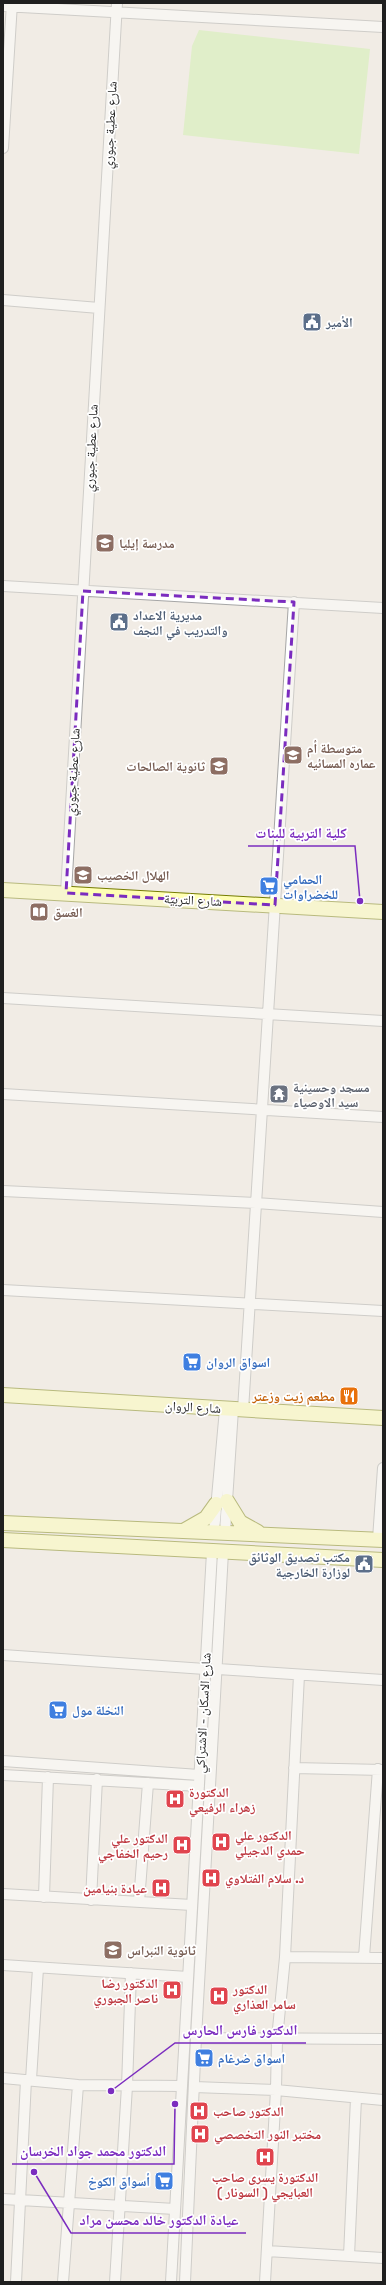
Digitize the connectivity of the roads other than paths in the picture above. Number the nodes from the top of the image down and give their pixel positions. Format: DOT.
graph roads {
  1 [pos="9,5"];
  2 [pos="116,7"];
  3 [pos="383,27"];
  4 [pos="5,93"];
  5 [pos="3,148"];
  6 [pos="3,300"];
  7 [pos="99,308"];
  8 [pos="3,586"];
  9 [pos="83,591"];
  10 [pos="294,602"];
  11 [pos="383,608"];
  12 [pos="3,890"];
  13 [pos="66,893"];
  14 [pos="275,905"];
  15 [pos="383,912"];
  16 [pos="3,998"];
  17 [pos="268,1016"];
  18 [pos="383,1021"];
  19 [pos="3,1094"];
  20 [pos="262,1108"];
  21 [pos="383,1117"];
  22 [pos="3,1191"];
  23 [pos="256,1203"];
  24 [pos="383,1212"];
  25 [pos="3,1290"];
  26 [pos="249,1304"];
  27 [pos="383,1311"];
  28 [pos="3,1395"];
  29 [pos="233,1409"];
  30 [pos="383,1418"];
  31 [pos="383,1468"];
  32 [pos="222,1503"];
  33 [pos="3,1523"];
  34 [pos="183,1531"];
  35 [pos="219,1532"];
  36 [pos="262,1534"];
  37 [pos="312,1536"];
  38 [pos="3,1540"];
  39 [pos="381,1540"];
  40 [pos="218,1552"];
  41 [pos="310,1556"];
  42 [pos="383,1560"];
  43 [pos="3,1655"];
  44 [pos="205,1669"];
  45 [pos="218,1669"];
  46 [pos="299,1675"];
  47 [pos="383,1680"];
  48 [pos="201,1729"];
  49 [pos="214,1729"];
  50 [pos="3,1761"];
  51 [pos="294,1768"];
  52 [pos="380,1769"];
  53 [pos="3,1775"];
  54 [pos="199,1775"];
  55 [pos="48,1777"];
  56 [pos="97,1779"];
  57 [pos="148,1783"];
  58 [pos="199,1786"];
  59 [pos="3,1894"];
  60 [pos="44,1897"];
  61 [pos="91,1900"];
  62 [pos="139,1902"];
  63 [pos="192,1905"];
  64 [pos="285,1957"];
  65 [pos="364,1957"];
  66 [pos="383,1958"];
  67 [pos="3,1965"];
  68 [pos="38,1968"];
  69 [pos="131,1973"];
  70 [pos="188,1977"];
  71 [pos="186,2016"];
  72 [pos="198,2016"];
  73 [pos="196,2038"];
  74 [pos="277,2038"];
  75 [pos="383,2039"];
  76 [pos="3,2078"];
  77 [pos="28,2080"];
  78 [pos="78,2085"];
  79 [pos="128,2086"];
  80 [pos="182,2086"];
  81 [pos="194,2086"];
  82 [pos="276,2090"];
  83 [pos="356,2098"];
  84 [pos="383,2100"];
  85 [pos="3,2199"];
  86 [pos="20,2200"];
  87 [pos="69,2203"];
  88 [pos="120,2206"];
  89 [pos="175,2209"];
  90 [pos="267,2251"];
  91 [pos="349,2256"];
  92 [pos="383,2258"];
  93 [pos="16,2282"];
  94 [pos="63,2282"];
  95 [pos="115,2282"];
  96 [pos="171,2282"];
  97 [pos="185,2282"];
  98 [pos="265,2282"];
  1 -- 2 [label="street"];
  1 -- 4 [label="street"];
  2 -- 3 [label="street"];
  2 -- 7 [label="street, شارع عطية جبوري"];
  4 -- 5 [label="street"];
  6 -- 7 [label="street"];
  7 -- 9 [label="street, شارع عطية جبوري"];
  8 -- 9 [label="street"];
  9 -- 10 [label="street"];
  9 -- 13 [label="street, شارع عطية جبوري"];
  10 -- 11 [label="street"];
  10 -- 14 [label="street"];
  12 -- 13 [label="main road, شارع التربية"];
  13 -- 14 [label="main road, شارع التربية"];
  14 -- 15 [label="main road, شارع التربية"];
  14 -- 17 [label="street"];
  16 -- 17 [label="street"];
  17 -- 18 [label="street"];
  17 -- 20 [label="street"];
  19 -- 20 [label="street"];
  20 -- 21 [label="street"];
  20 -- 23 [label="street"];
  22 -- 23 [label="street"];
  23 -- 24 [label="street"];
  23 -- 26 [label="street"];
  25 -- 26 [label="street"];
  26 -- 27 [label="street"];
  26 -- 29 [label="street"];
  28 -- 29 [label="main road, شارع الروان"];
  29 -- 30 [label="main road, شارع الروان"];
  29 -- 32 [label="street"];
  31 -- 39 [label="street"];
  32 -- 34 [label="main road"];
  32 -- 35 [label="street"];
  32 -- 36 [label="main road"];
  33 -- 34 [label="main road"];
  34 -- 35 [label="main road"];
  35 -- 36 [label="main road"];
  36 -- 37 [label="main road"];
  37 -- 39 [label="main road"];
  37 -- 41 [label="main road"];
  38 -- 40 [label="main road"];
  40 -- 41 [label="main road"];
  40 -- 44 [label="street, شارع الاسكان - الاشتراكي"];
  40 -- 45 [label="street, شارع الاسكان - الاشتراكي"];
  41 -- 42 [label="main road"];
  43 -- 44 [label="street"];
  44 -- 48 [label="street, شارع الاسكان - الاشتراكي"];
  45 -- 46 [label="street"];
  45 -- 49 [label="street, شارع الاسكان - الاشتراكي"];
  46 -- 47 [label="street"];
  46 -- 51 [label="street"];
  48 -- 49 [label="street"];
  48 -- 54 [label="street, شارع الاسكان - الاشتراكي"];
  49 -- 72 [label="street, شارع الاسكان - الاشتراكي"];
  50 -- 54 [label="street"];
  51 -- 52 [label="street"];
  51 -- 64 [label="street"];
  52 -- 65 [label="street"];
  53 -- 55 [label="street"];
  54 -- 58 [label="street, شارع الاسكان - الاشتراكي"];
  55 -- 56 [label="street"];
  55 -- 60 [label="street"];
  56 -- 57 [label="street"];
  56 -- 61 [label="street"];
  57 -- 58 [label="street"];
  57 -- 62 [label="street"];
  58 -- 63 [label="street, شارع الاسكان - الاشتراكي"];
  59 -- 60 [label="street"];
  60 -- 61 [label="street"];
  61 -- 62 [label="street"];
  62 -- 63 [label="street"];
  63 -- 70 [label="street, شارع الاسكان - الاشتراكي"];
  64 -- 65 [label="street"];
  64 -- 74 [label="street"];
  65 -- 66 [label="street"];
  67 -- 68 [label="street"];
  68 -- 69 [label="street"];
  68 -- 77 [label="street"];
  69 -- 70 [label="street"];
  69 -- 79 [label="street"];
  70 -- 71 [label="street, شارع الاسكان - الاشتراكي"];
  71 -- 72 [label="street"];
  71 -- 80 [label="street, شارع الاسكان - الاشتراكي"];
  72 -- 73 [label="street, شارع الاسكان - الاشتراكي"];
  73 -- 74 [label="street"];
  73 -- 81 [label="street, شارع الاسكان - الاشتراكي"];
  74 -- 75 [label="street"];
  74 -- 82 [label="street"];
  76 -- 77 [label="street"];
  77 -- 78 [label="street"];
  77 -- 86 [label="street"];
  78 -- 79 [label="street"];
  78 -- 87 [label="street"];
  79 -- 80 [label="street"];
  79 -- 88 [label="street"];
  80 -- 89 [label="street, شارع الاسكان - الاشتراكي"];
  81 -- 82 [label="street"];
  81 -- 97 [label="street, شارع الاسكان - الاشتراكي"];
  82 -- 83 [label="street"];
  82 -- 90 [label="street"];
  83 -- 84 [label="street"];
  83 -- 91 [label="street"];
  85 -- 86 [label="street"];
  86 -- 87 [label="street"];
  86 -- 93 [label="street"];
  87 -- 88 [label="street"];
  87 -- 94 [label="street"];
  88 -- 89 [label="street"];
  88 -- 95 [label="street"];
  89 -- 96 [label="street, شارع الاسكان - الاشتراكي"];
  90 -- 91 [label="street"];
  90 -- 98 [label="street"];
  91 -- 92 [label="street"];
}
